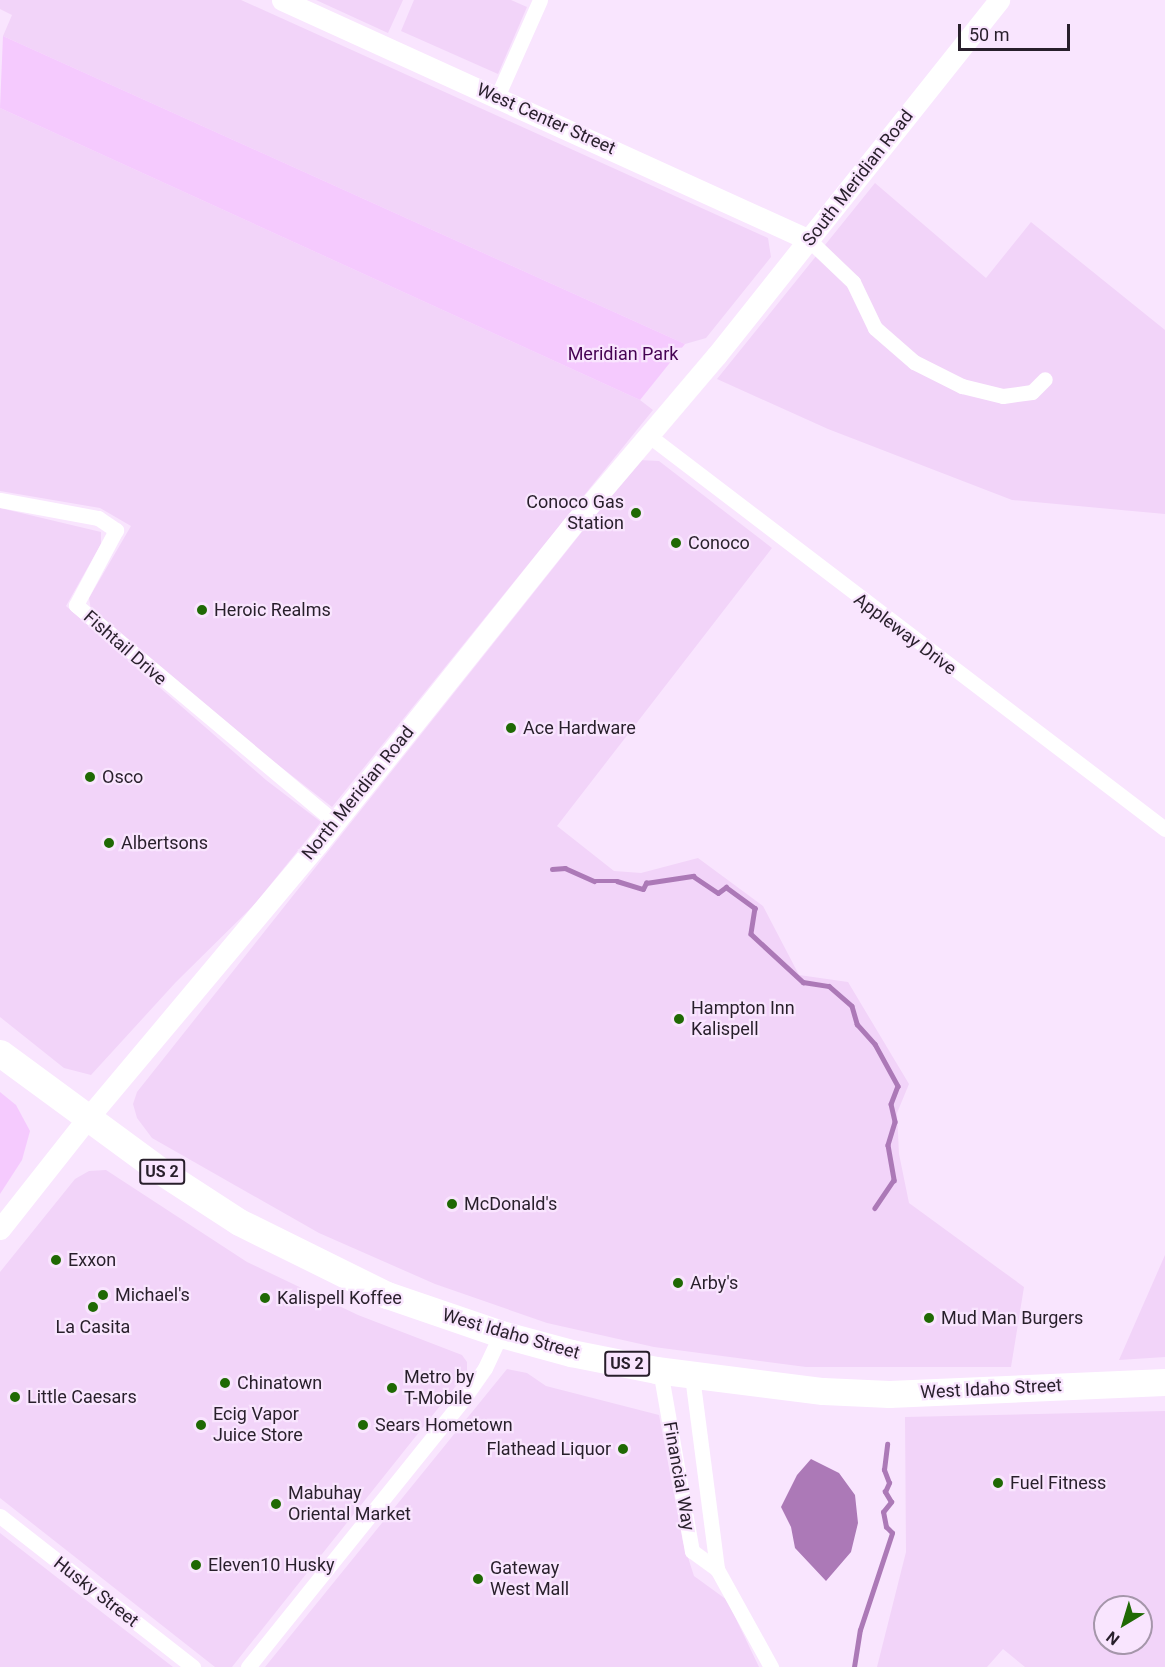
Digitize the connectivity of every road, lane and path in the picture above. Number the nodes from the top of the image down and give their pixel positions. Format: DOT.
graph roads {
  1 [pos="282,0"];
  2 [pos="540,0"];
  3 [pos="999,0"];
  4 [pos="497,97"];
  5 [pos="809,240"];
  6 [pos="716,356"];
  7 [pos="1045,379"];
  8 [pos="648,435"];
  9 [pos="0,500"];
  10 [pos="335,822"];
  11 [pos="1165,829"];
  12 [pos="0,1053"];
  13 [pos="87,1119"];
  14 [pos="0,1229"];
  15 [pos="501,1334"];
  16 [pos="660,1370"];
  17 [pos="692,1376"];
  18 [pos="1165,1382"];
  19 [pos="0,1516"];
  20 [pos="717,1569"];
  21 [pos="193,1667"];
  22 [pos="248,1667"];
  23 [pos="771,1667"];
  1 -- 4 [label="street, West Center Street"];
  2 -- 4 [label="street"];
  3 -- 5 [label="street, South Meridian Road"];
  4 -- 5 [label="street, West Center Street"];
  5 -- 6 [label="street, South Meridian Road"];
  5 -- 7 [label="street"];
  6 -- 8 [label="street, North Meridian Road"];
  8 -- 10 [label="street, North Meridian Road"];
  8 -- 11 [label="street, Appleway Drive"];
  9 -- 10 [label="street, Fishtail Drive"];
  10 -- 13 [label="street, North Meridian Road"];
  12 -- 13 [label="highway, West Idaho Street / US 2"];
  13 -- 14 [label="street, North Meridian Road"];
  13 -- 15 [label="highway, West Idaho Street / US 2"];
  15 -- 16 [label="highway, West Idaho Street / US 2"];
  15 -- 22 [label="street"];
  16 -- 17 [label="highway, West Idaho Street / US 2"];
  16 -- 20 [label="street, Financial Way"];
  17 -- 18 [label="highway, West Idaho Street / US 2"];
  17 -- 20 [label="street, Financial Way"];
  19 -- 21 [label="street, Husky Street"];
  20 -- 23 [label="street, Financial Way"];
}
